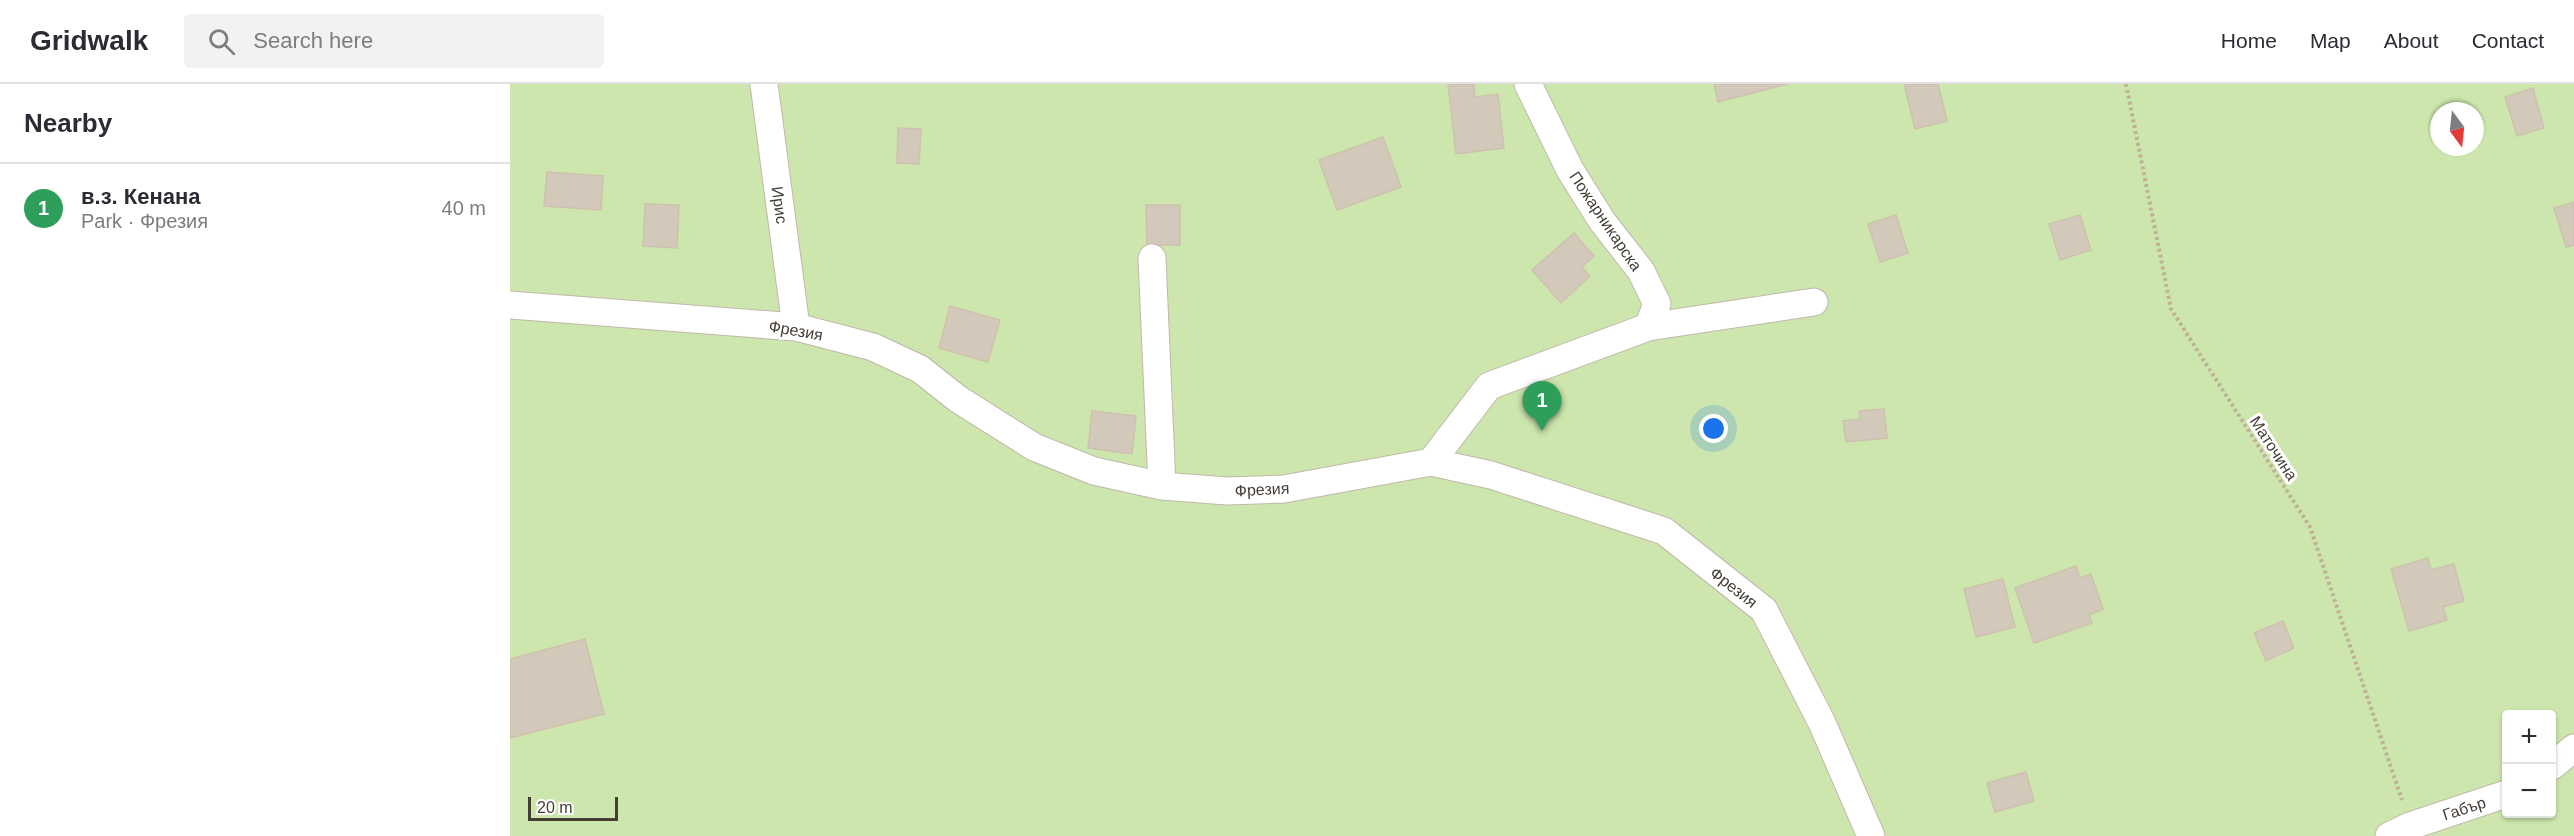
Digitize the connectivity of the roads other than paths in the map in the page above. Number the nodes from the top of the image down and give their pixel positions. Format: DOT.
graph roads {
  1 [pos="764,84"];
  2 [pos="1528,84"];
  3 [pos="1152,258"];
  4 [pos="1814,302"];
  5 [pos="510,305"];
  6 [pos="796,327"];
  7 [pos="1648,327"];
  8 [pos="1431,462"];
  9 [pos="1162,486"];
  10 [pos="2574,748"];
  11 [pos="2554,764"];
  12 [pos="2502,795"];
  13 [pos="2399,831"];
  14 [pos="1871,836"];
  1 -- 6 [label="street, Ирис"];
  2 -- 7 [label="street, Пожарникарска"];
  3 -- 9 [label="street"];
  4 -- 7 [label="street"];
  5 -- 6 [label="street, Фрезия"];
  6 -- 9 [label="street, Фрезия"];
  7 -- 8 [label="street"];
  8 -- 9 [label="street, Фрезия"];
  8 -- 14 [label="street, Фрезия"];
  10 -- 11 [label="street"];
  12 -- 13 [label="street, Габър"];
}
